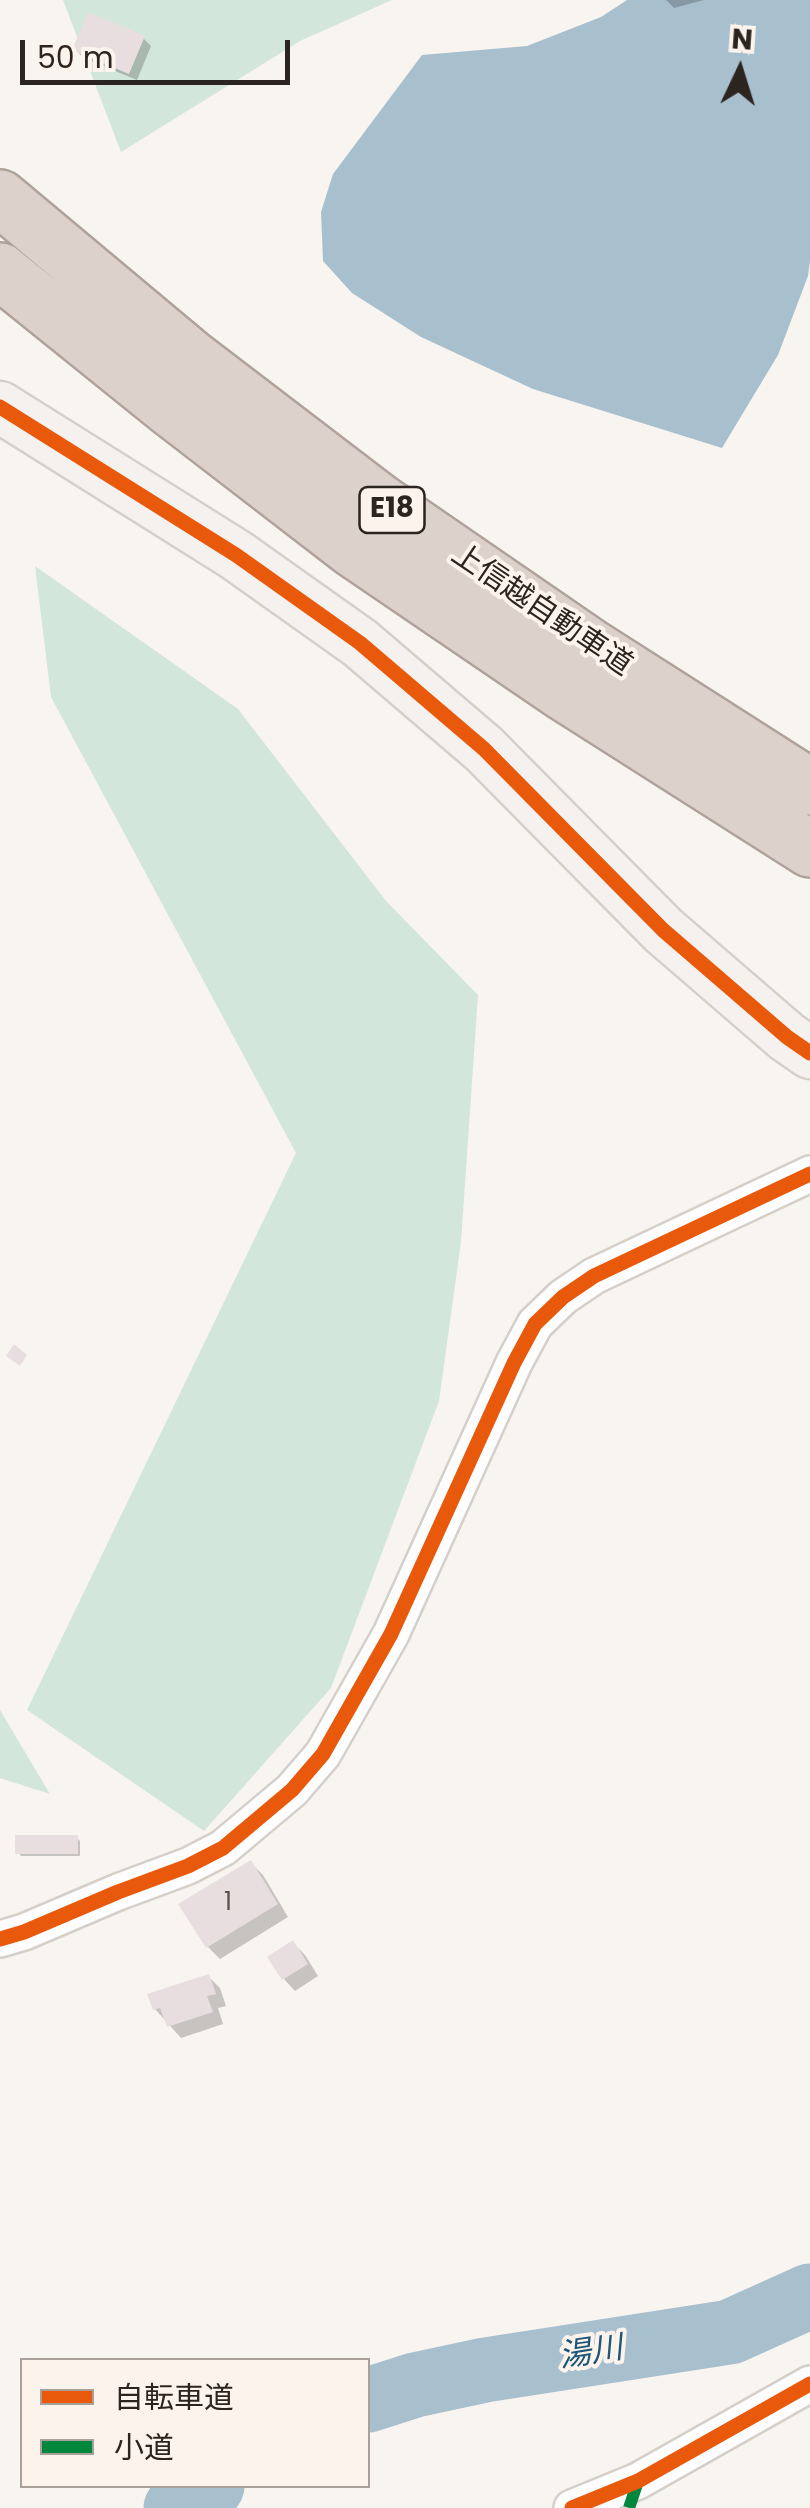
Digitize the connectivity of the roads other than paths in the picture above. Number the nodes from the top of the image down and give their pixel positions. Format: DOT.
graph roads {
  1 [pos="0,198"];
  2 [pos="0,271"];
  3 [pos="0,407"];
  4 [pos="810,787"];
  5 [pos="810,849"];
  6 [pos="810,1053"];
  7 [pos="810,1174"];
  8 [pos="0,1939"];
  9 [pos="810,2384"];
  10 [pos="572,2508"];
  1 -- 4 [label="highway, 上信越自動車道 / E18"];
  2 -- 5 [label="highway, 上信越自動車道 / E18"];
  3 -- 6 [label="street"];
  7 -- 8 [label="street"];
  9 -- 10 [label="street"];
}
